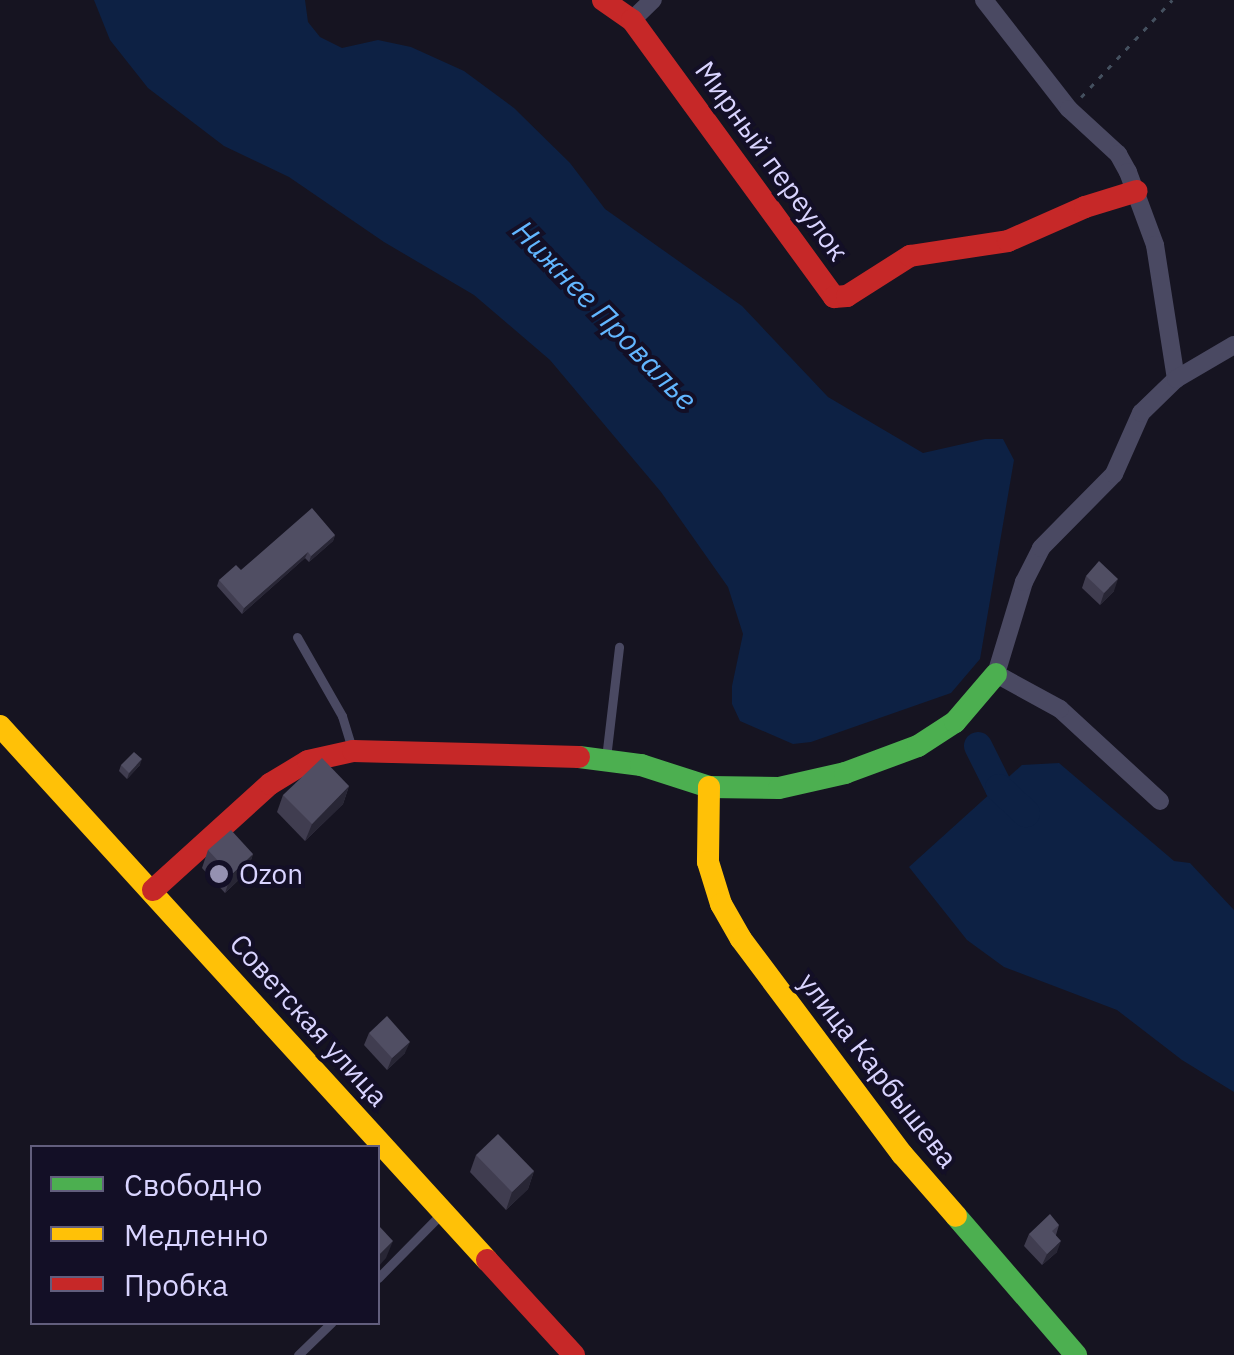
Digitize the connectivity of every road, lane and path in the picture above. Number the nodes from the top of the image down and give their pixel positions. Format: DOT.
graph roads {
  1 [pos="604,0"];
  2 [pos="653,0"];
  3 [pos="984,0"];
  4 [pos="1172,0"];
  5 [pos="632,20"];
  6 [pos="1069,109"];
  7 [pos="1137,191"];
  8 [pos="1234,345"];
  9 [pos="1176,379"];
  10 [pos="298,636"];
  11 [pos="619,647"];
  12 [pos="996,674"];
  13 [pos="0,726"];
  14 [pos="353,751"];
  15 [pos="606,758"];
  16 [pos="709,786"];
  17 [pos="1160,800"];
  18 [pos="153,890"];
  19 [pos="444,1211"];
  20 [pos="380,1276"];
  21 [pos="329,1325"];
  22 [pos="298,1355"];
  23 [pos="574,1355"];
  24 [pos="1076,1355"];
  1 -- 5 [label="street, Мирный переулок"];
  2 -- 5 [label="street"];
  3 -- 6 [label="street"];
  4 -- 6 [label="path"];
  5 -- 7 [label="street, Мирный переулок"];
  6 -- 7 [label="street"];
  7 -- 9 [label="street"];
  8 -- 9 [label="street"];
  9 -- 12 [label="street"];
  10 -- 14 [label="lane"];
  11 -- 15 [label="lane"];
  12 -- 16 [label="street"];
  12 -- 17 [label="street"];
  13 -- 18 [label="street, Советская улица"];
  14 -- 15 [label="street"];
  14 -- 18 [label="street"];
  15 -- 16 [label="street"];
  16 -- 24 [label="street, улица Карбышева"];
  18 -- 19 [label="street, Советская улица"];
  19 -- 20 [label="lane"];
  19 -- 23 [label="street, Советская улица"];
  21 -- 22 [label="lane"];
}
